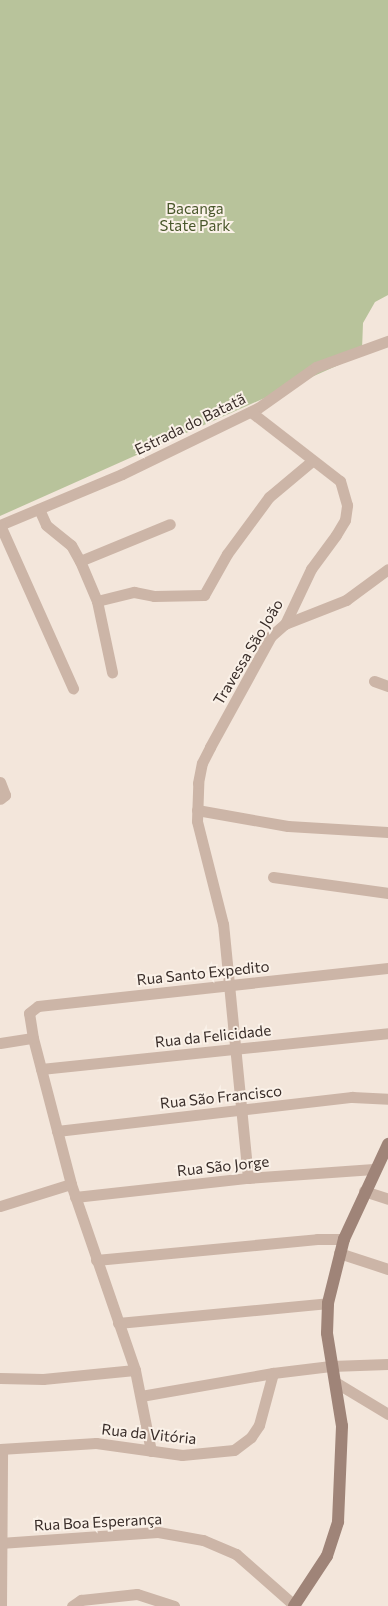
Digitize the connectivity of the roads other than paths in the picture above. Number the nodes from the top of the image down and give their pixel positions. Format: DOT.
graph roads {
  1 [pos="388,341"];
  2 [pos="251,412"];
  3 [pos="312,461"];
  4 [pos="39,509"];
  5 [pos="170,524"];
  6 [pos="0,525"];
  7 [pos="80,560"];
  8 [pos="388,569"];
  9 [pos="97,601"];
  10 [pos="285,624"];
  11 [pos="112,672"];
  12 [pos="374,681"];
  13 [pos="388,686"];
  14 [pos="73,688"];
  15 [pos="0,782"];
  16 [pos="2,797"];
  17 [pos="196,810"];
  18 [pos="388,832"];
  19 [pos="273,877"];
  20 [pos="388,893"];
  21 [pos="388,968"];
  22 [pos="230,986"];
  23 [pos="388,1033"];
  24 [pos="32,1038"];
  25 [pos="0,1043"];
  26 [pos="236,1048"];
  27 [pos="41,1070"];
  28 [pos="388,1099"];
  29 [pos="242,1110"];
  30 [pos="58,1131"];
  31 [pos="388,1144"];
  32 [pos="374,1169"];
  33 [pos="248,1178"];
  34 [pos="71,1184"];
  35 [pos="364,1191"];
  36 [pos="75,1197"];
  37 [pos="388,1199"];
  38 [pos="0,1206"];
  39 [pos="344,1239"];
  40 [pos="339,1252"];
  41 [pos="96,1260"];
  42 [pos="388,1270"];
  43 [pos="328,1302"];
  44 [pos="118,1323"];
  45 [pos="388,1364"];
  46 [pos="331,1366"];
  47 [pos="135,1370"];
  48 [pos="273,1373"];
  49 [pos="0,1378"];
  50 [pos="336,1382"];
  51 [pos="141,1396"];
  52 [pos="388,1414"];
  53 [pos="1,1449"];
  54 [pos="151,1451"];
  55 [pos="1,1499"];
  56 [pos="1,1543"];
  57 [pos="161,1603"];
  58 [pos="1,1606"];
  59 [pos="72,1606"];
  60 [pos="174,1606"];
  61 [pos="294,1606"];
  1 -- 2 [label="street, Estrada do Batatã"];
  2 -- 3 [label="street, Travessa São João"];
  2 -- 4 [label="street, Estrada do Batatã"];
  3 -- 9 [label="street"];
  3 -- 10 [label="street, Travessa São João"];
  4 -- 6 [label="street, Estrada do Batatã"];
  4 -- 7 [label="street"];
  5 -- 7 [label="street"];
  6 -- 14 [label="street"];
  7 -- 9 [label="street"];
  8 -- 10 [label="street"];
  9 -- 11 [label="street"];
  10 -- 17 [label="street, Travessa São João"];
  12 -- 13 [label="street"];
  15 -- 16 [label="street"];
  17 -- 18 [label="street"];
  17 -- 22 [label="street, Travessa São João"];
  19 -- 20 [label="street"];
  21 -- 22 [label="street, Rua Santo Expedito"];
  22 -- 24 [label="street, Rua Santo Expedito"];
  22 -- 26 [label="street, Travessa São João"];
  23 -- 26 [label="street, Rua da Felicidade"];
  24 -- 25 [label="street"];
  24 -- 27 [label="street"];
  26 -- 27 [label="street, Rua da Felicidade"];
  26 -- 29 [label="street, Travessa São João"];
  27 -- 30 [label="street"];
  28 -- 29 [label="street, Rua São Francisco"];
  29 -- 30 [label="street, Rua São Francisco"];
  29 -- 33 [label="street, Travessa São João"];
  30 -- 34 [label="street"];
  31 -- 32 [label="main road"];
  32 -- 33 [label="street, Rua São Jorge"];
  32 -- 35 [label="main road"];
  33 -- 36 [label="street, Rua São Jorge"];
  34 -- 36 [label="street"];
  34 -- 38 [label="street"];
  35 -- 37 [label="street"];
  35 -- 39 [label="main road"];
  36 -- 41 [label="street"];
  39 -- 40 [label="main road"];
  39 -- 41 [label="street"];
  40 -- 42 [label="street"];
  40 -- 43 [label="main road"];
  41 -- 44 [label="street"];
  43 -- 44 [label="street"];
  43 -- 46 [label="main road"];
  44 -- 47 [label="street"];
  45 -- 46 [label="street"];
  46 -- 48 [label="street"];
  46 -- 50 [label="main road"];
  47 -- 49 [label="street"];
  47 -- 51 [label="street"];
  48 -- 51 [label="street"];
  48 -- 54 [label="street, Rua da Vitória"];
  50 -- 52 [label="street"];
  50 -- 61 [label="main road"];
  51 -- 54 [label="street"];
  53 -- 54 [label="street, Rua da Vitória"];
  53 -- 55 [label="street"];
  55 -- 56 [label="street"];
  56 -- 58 [label="street"];
  56 -- 61 [label="street, Rua Boa Esperança"];
  57 -- 59 [label="street"];
  57 -- 60 [label="street"];
}
